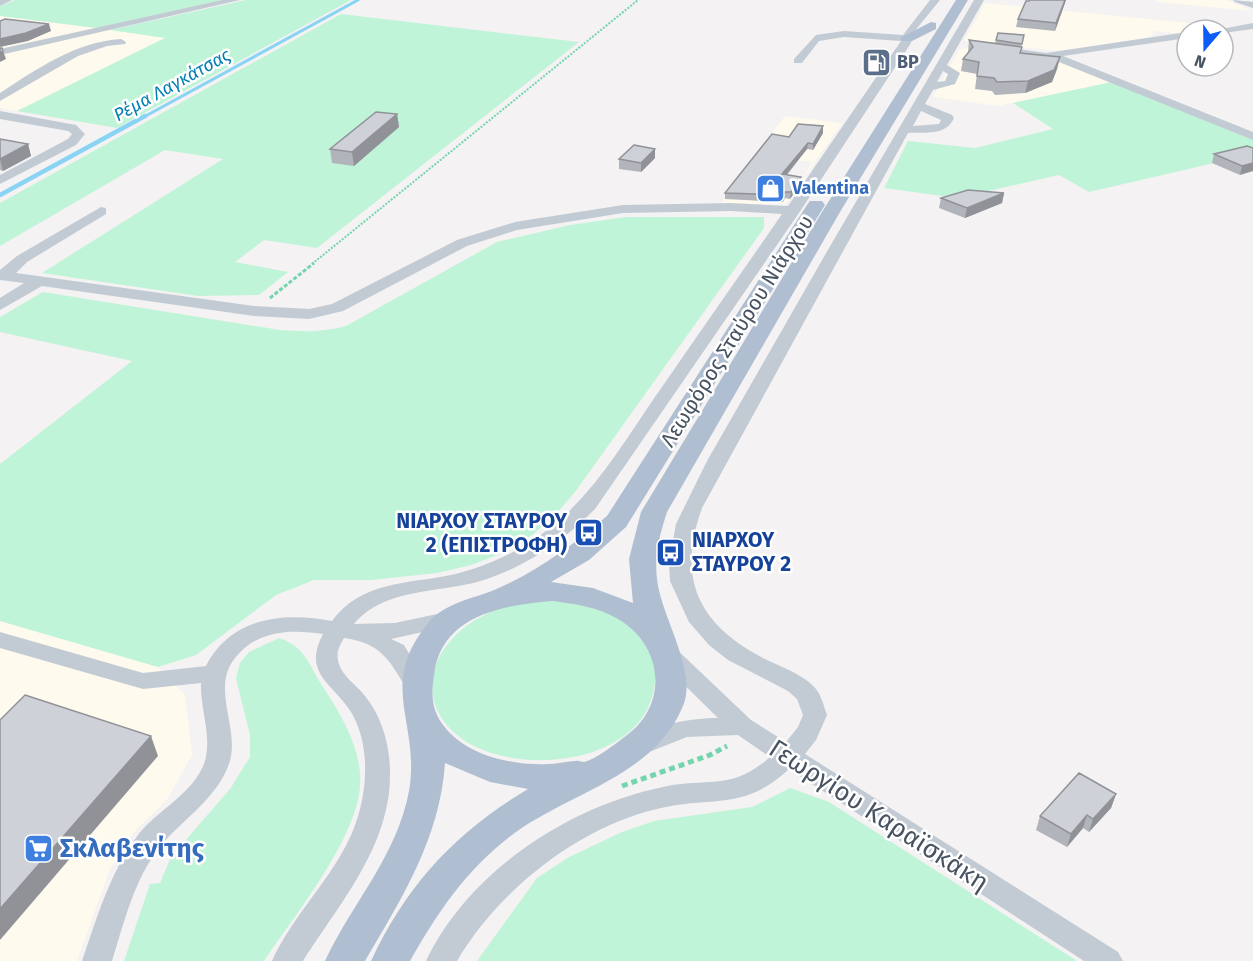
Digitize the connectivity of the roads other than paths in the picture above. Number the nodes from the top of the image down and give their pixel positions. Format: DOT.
graph roads {
  1 [pos="7,0"];
  2 [pos="235,0"];
  3 [pos="935,0"];
  4 [pos="948,0"];
  5 [pos="962,0"];
  6 [pos="979,0"];
  7 [pos="1238,0"];
  8 [pos="0,3"];
  9 [pos="1253,5"];
  10 [pos="1253,26"];
  11 [pos="1235,28"];
  12 [pos="1175,37"];
  13 [pos="907,38"];
  14 [pos="947,38"];
  15 [pos="121,42"];
  16 [pos="986,48"];
  17 [pos="0,52"];
  18 [pos="1046,55"];
  19 [pos="798,61"];
  20 [pos="0,98"];
  21 [pos="918,106"];
  22 [pos="0,115"];
  23 [pos="905,130"];
  24 [pos="1253,136"];
  25 [pos="856,171"];
  26 [pos="0,180"];
  27 [pos="794,210"];
  28 [pos="101,211"];
  29 [pos="2,276"];
  30 [pos="38,280"];
  31 [pos="0,304"];
  32 [pos="507,595"];
  33 [pos="451,619"];
  34 [pos="349,630"];
  35 [pos="0,640"];
  36 [pos="662,646"];
  37 [pos="212,674"];
  38 [pos="414,682"];
  39 [pos="423,722"];
  40 [pos="746,729"];
  41 [pos="788,756"];
  42 [pos="613,770"];
  43 [pos="97,961"];
  44 [pos="287,961"];
  45 [pos="344,961"];
  46 [pos="390,961"];
  47 [pos="441,961"];
  48 [pos="1108,961"];
  1 -- 8 [label="street"];
  2 -- 17 [label="street"];
  3 -- 13 [label="street"];
  4 -- 14 [label="main road, Λεωφόρος Σταύρου Νιάρχου"];
  5 -- 14 [label="main road, Λεωφόρος Σταύρου Νιάρχου"];
  6 -- 14 [label="street"];
  7 -- 9 [label="street"];
  10 -- 11 [label="street"];
  12 -- 18 [label="street"];
  13 -- 14 [label="main road"];
  13 -- 19 [label="street"];
  13 -- 27 [label="street"];
  14 -- 21 [label="street"];
  14 -- 25 [label="main road, Λεωφόρος Σταύρου Νιάρχου"];
  14 -- 32 [label="main road, Λεωφόρος Σταύρου Νιάρχου"];
  15 -- 20 [label="street"];
  16 -- 18 [label="street"];
  18 -- 24 [label="street"];
  21 -- 23 [label="street"];
  21 -- 23 [label="street"];
  22 -- 26 [label="street"];
  23 -- 25 [label="main road"];
  23 -- 41 [label="street"];
  25 -- 36 [label="main road, Λεωφόρος Σταύρου Νιάρχου"];
  27 -- 30 [label="street"];
  27 -- 34 [label="street"];
  28 -- 29 [label="street"];
  29 -- 30 [label="street"];
  30 -- 31 [label="street"];
  32 -- 33 [label="main road, Λεωφόρος Σταύρου Νιάρχου"];
  32 -- 36 [label="main road, Λεωφόρος Σταύρου Νιάρχου"];
  33 -- 34 [label="street"];
  33 -- 38 [label="main road, Λεωφόρος Σταύρου Νιάρχου"];
  34 -- 37 [label="street"];
  34 -- 38 [label="street"];
  34 -- 44 [label="street"];
  35 -- 37 [label="street"];
  36 -- 40 [label="street, Γεωργίου Καραϊσκάκη"];
  36 -- 42 [label="main road, Λεωφόρος Σταύρου Νιάρχου"];
  37 -- 43 [label="street"];
  38 -- 39 [label="main road, Λεωφόρος Σταύρου Νιάρχου"];
  39 -- 42 [label="main road, Λεωφόρος Σταύρου Νιάρχου"];
  39 -- 45 [label="main road, Λεωφόρος Σταύρου Νιάρχου"];
  40 -- 41 [label="street, Γεωργίου Καραϊσκάκη"];
  40 -- 42 [label="street"];
  41 -- 47 [label="street"];
  41 -- 48 [label="street, Γεωργίου Καραϊσκάκη"];
  42 -- 46 [label="main road, Λεωφόρος Σταύρου Νιάρχου"];
}
